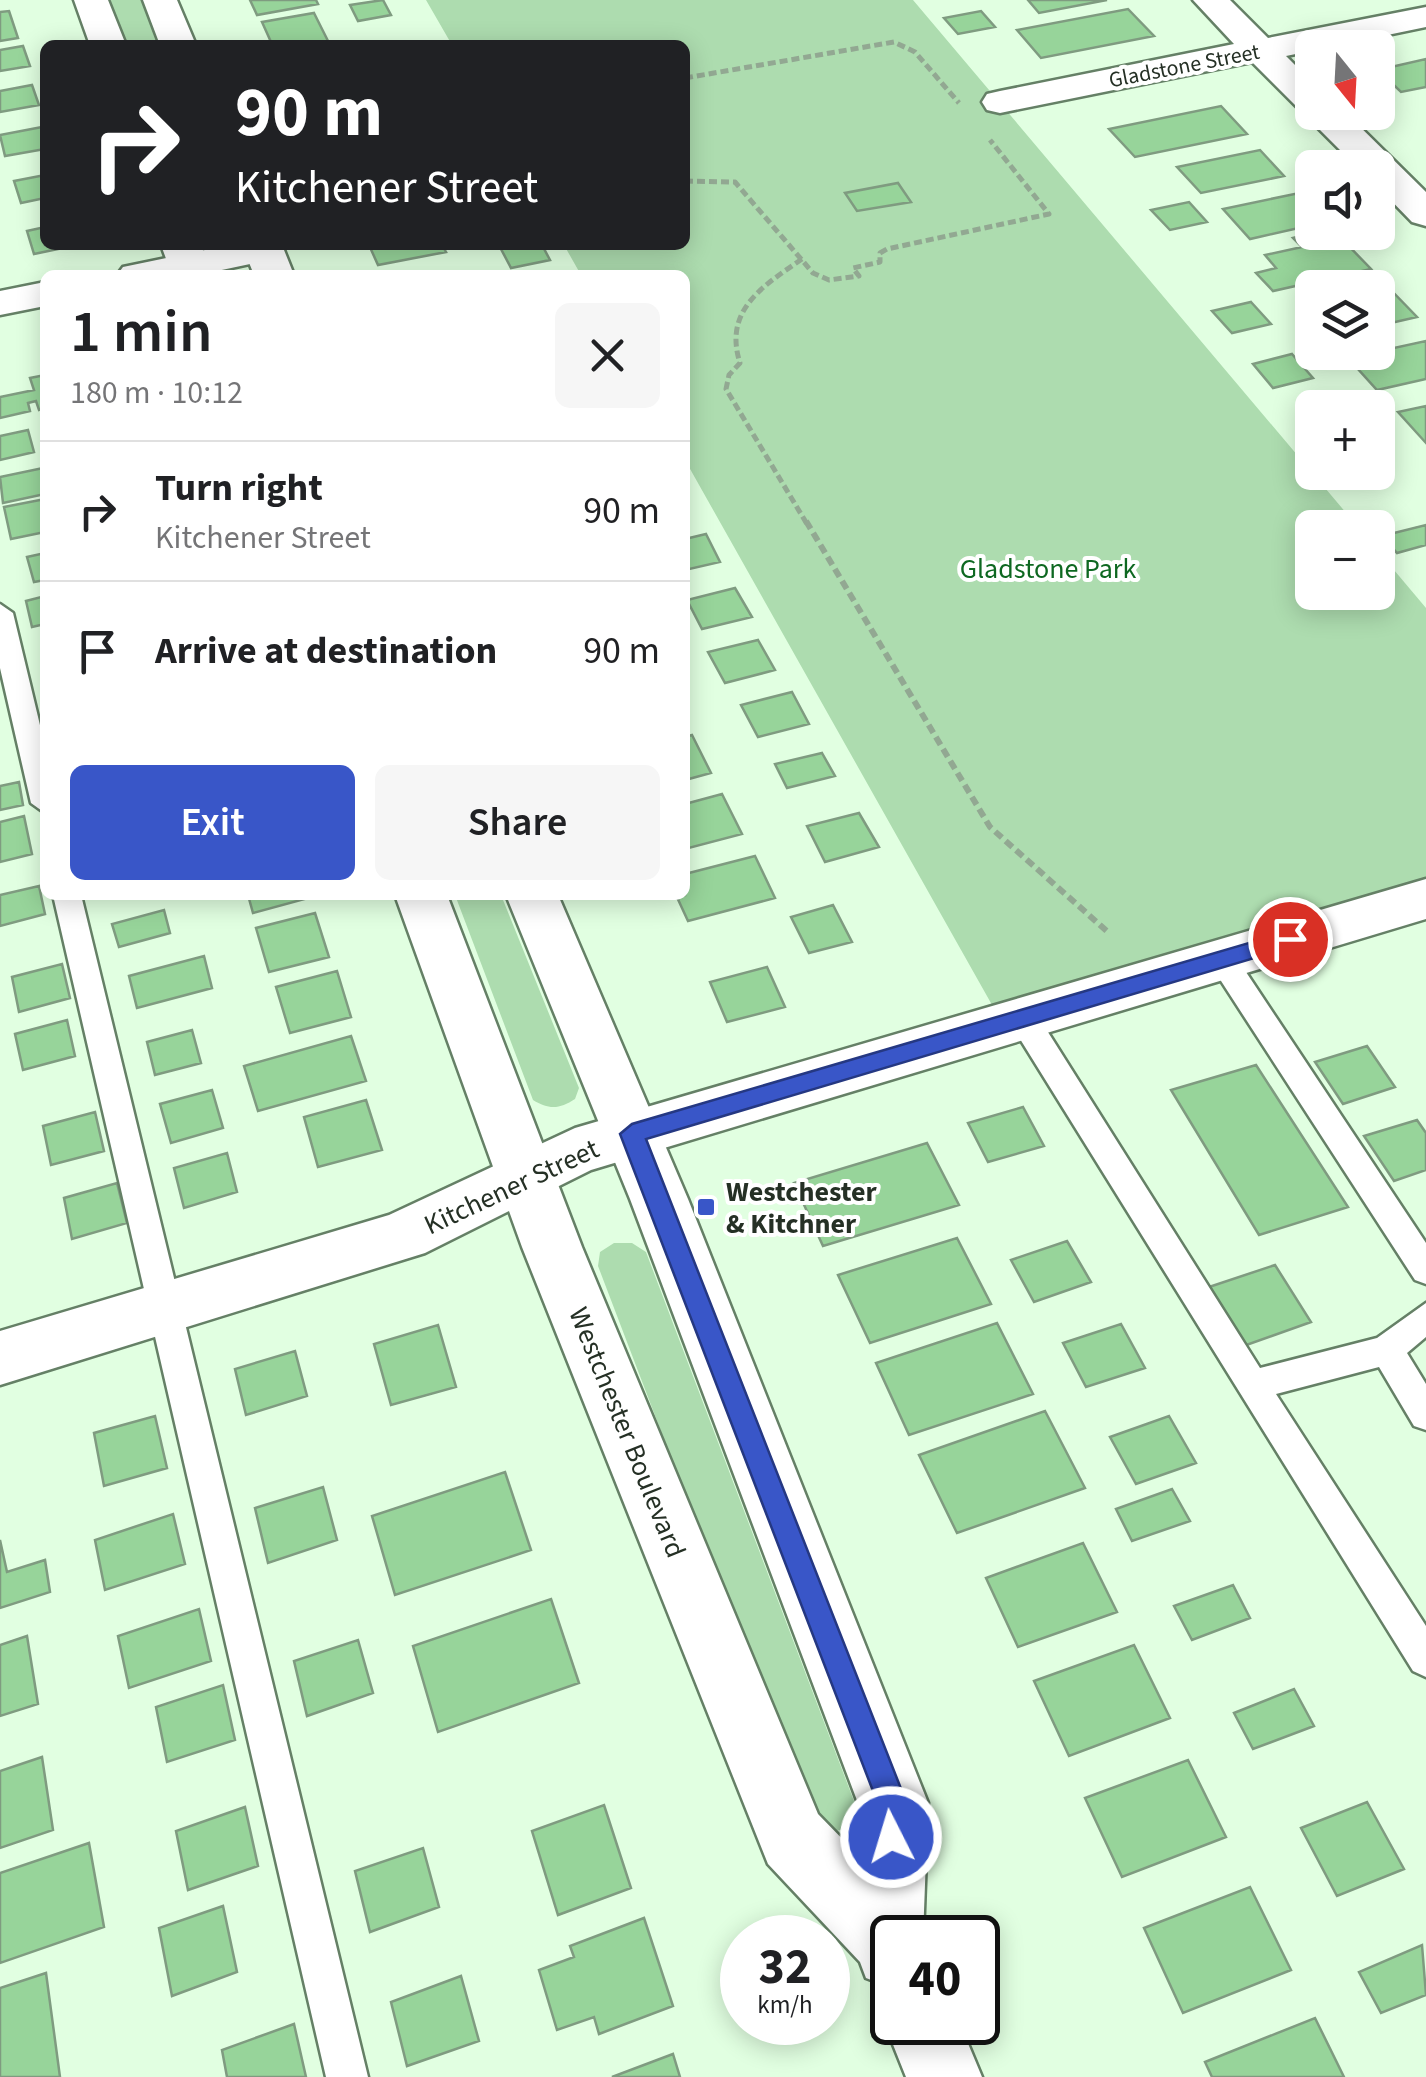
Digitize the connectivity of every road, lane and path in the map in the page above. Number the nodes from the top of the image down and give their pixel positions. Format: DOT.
graph roads {
  1 [pos="91,0"];
  2 [pos="160,0"];
  3 [pos="1210,0"];
  4 [pos="1426,17"];
  5 [pos="106,40"];
  6 [pos="176,40"];
  7 [pos="1260,50"];
  8 [pos="690,77"];
  9 [pos="1295,85"];
  10 [pos="982,113"];
  11 [pos="1341,130"];
  12 [pos="690,181"];
  13 [pos="1426,214"];
  14 [pos="266,257"];
  15 [pos="802,259"];
  16 [pos="187,262"];
  17 [pos="156,270"];
  18 [pos="40,295"];
  19 [pos="0,303"];
  20 [pos="0,613"];
  21 [pos="40,782"];
  22 [pos="1426,899"];
  23 [pos="68,900"];
  24 [pos="423,900"];
  25 [pos="534,900"];
  26 [pos="1109,933"];
  27 [pos="1222,959"];
  28 [pos="1023,1018"];
  29 [pos="632,1134"];
  30 [pos="525,1175"];
  31 [pos="1426,1270"];
  32 [pos="165,1308"];
  33 [pos="1426,1317"];
  34 [pos="1387,1350"];
  35 [pos="0,1358"];
  36 [pos="1252,1385"];
  37 [pos="1426,1415"];
  38 [pos="1426,1658"];
  39 [pos="890,1915"];
  40 [pos="870,1924"];
  41 [pos="931,2045"];
  42 [pos="347,2077"];
  43 [pos="944,2077"];
  1 -- 5 [label="street"];
  2 -- 6 [label="street"];
  3 -- 7 [label="street"];
  4 -- 7 [label="street, Gladstone Street"];
  7 -- 9 [label="street"];
  7 -- 10 [label="street, Gladstone Street"];
  8 -- 10 [label="path"];
  10 -- 15 [label="path"];
  11 -- 13 [label="street"];
  12 -- 15 [label="path"];
  14 -- 16 [label="street"];
  15 -- 26 [label="path"];
  16 -- 17 [label="street"];
  18 -- 19 [label="street"];
  20 -- 21 [label="lane"];
  22 -- 27 [label="street, Kitchener Street"];
  23 -- 32 [label="lane"];
  24 -- 30 [label="street, Westchester Boulevard"];
  25 -- 29 [label="street, Westchester Boulevard"];
  27 -- 28 [label="street, Kitchener Street"];
  27 -- 31 [label="lane"];
  28 -- 29 [label="street, Kitchener Street"];
  28 -- 36 [label="lane"];
  29 -- 30 [label="street, Kitchener Street"];
  29 -- 39 [label="street, Westchester Boulevard"];
  30 -- 32 [label="street, Kitchener Street"];
  30 -- 40 [label="street, Westchester Boulevard"];
  32 -- 35 [label="street, Kitchener Street"];
  32 -- 42 [label="lane"];
  33 -- 34 [label="lane"];
  34 -- 36 [label="lane"];
  34 -- 37 [label="lane"];
  36 -- 38 [label="lane"];
  41 -- 43 [label="street"];
}
